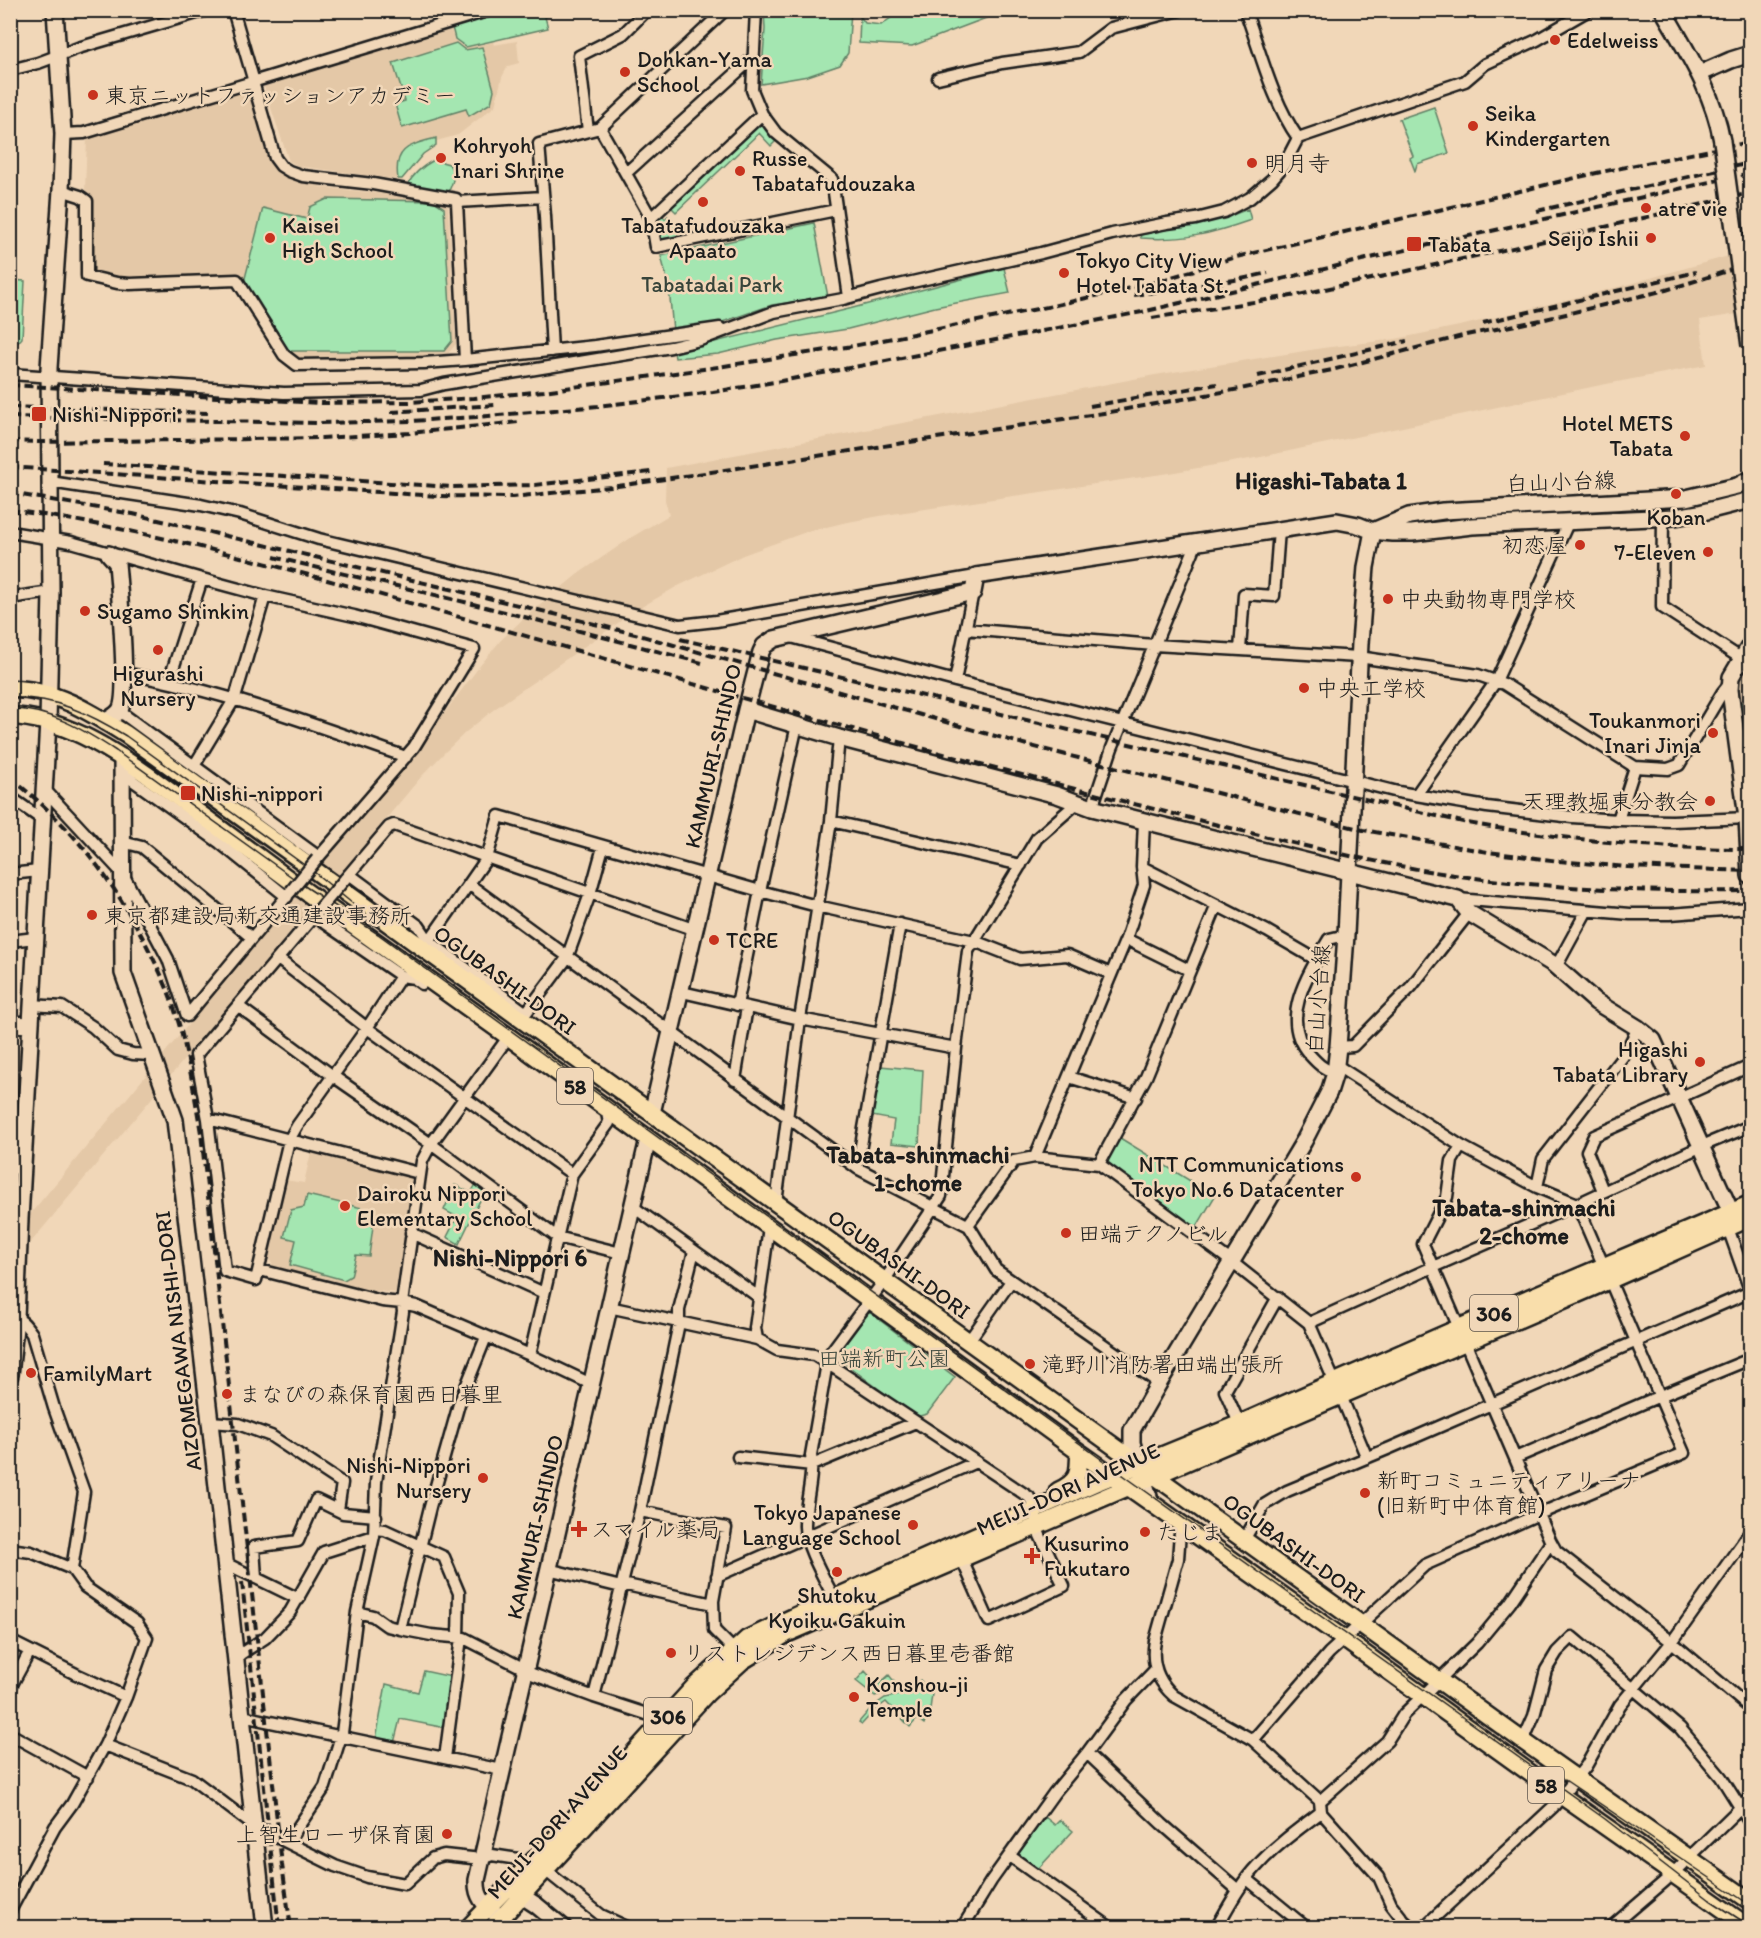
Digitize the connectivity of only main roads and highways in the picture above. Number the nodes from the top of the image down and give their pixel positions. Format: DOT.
graph roads {
  1 [pos="10,689"];
  2 [pos="10,716"];
  3 [pos="1750,1204"];
  4 [pos="1750,1218"];
  5 [pos="1729,1220"];
  6 [pos="1242,1431"];
  7 [pos="1079,1452"];
  8 [pos="1146,1474"];
  9 [pos="1113,1476"];
  10 [pos="1128,1487"];
  11 [pos="1038,1509"];
  12 [pos="958,1552"];
  13 [pos="537,1868"];
  14 [pos="1750,1901"];
  15 [pos="494,1917"];
  16 [pos="468,1928"];
  17 [pos="1750,1928"];
  1 -- 8 [label="main road, OGUBASHI-DORI / 58"];
  2 -- 7 [label="main road, OGUBASHI-DORI / 58"];
  3 -- 5 [label="main road, MEIJI-DORI AVENUE / 306"];
  4 -- 5 [label="main road, MEIJI-DORI AVENUE / 306"];
  5 -- 6 [label="main road, MEIJI-DORI AVENUE / 306"];
  6 -- 8 [label="main road, MEIJI-DORI AVENUE / 306"];
  6 -- 8 [label="main road, MEIJI-DORI AVENUE / 306"];
  7 -- 9 [label="main road, OGUBASHI-DORI / 58"];
  7 -- 11 [label="main road"];
  8 -- 9 [label="main road, MEIJI-DORI AVENUE / 306"];
  8 -- 10 [label="main road, MEIJI-DORI AVENUE / 306"];
  8 -- 14 [label="main road, OGUBASHI-DORI / 58"];
  9 -- 10 [label="main road, OGUBASHI-DORI / 58"];
  9 -- 11 [label="main road, MEIJI-DORI AVENUE / 306"];
  10 -- 12 [label="main road, MEIJI-DORI AVENUE / 306"];
  10 -- 17 [label="main road, OGUBASHI-DORI / 58"];
  11 -- 12 [label="main road, MEIJI-DORI AVENUE / 306"];
  12 -- 13 [label="main road, MEIJI-DORI AVENUE / 306"];
  12 -- 13 [label="main road, MEIJI-DORI AVENUE / 306"];
  13 -- 15 [label="main road, MEIJI-DORI AVENUE / 306"];
  15 -- 16 [label="main road, 306"];
}
